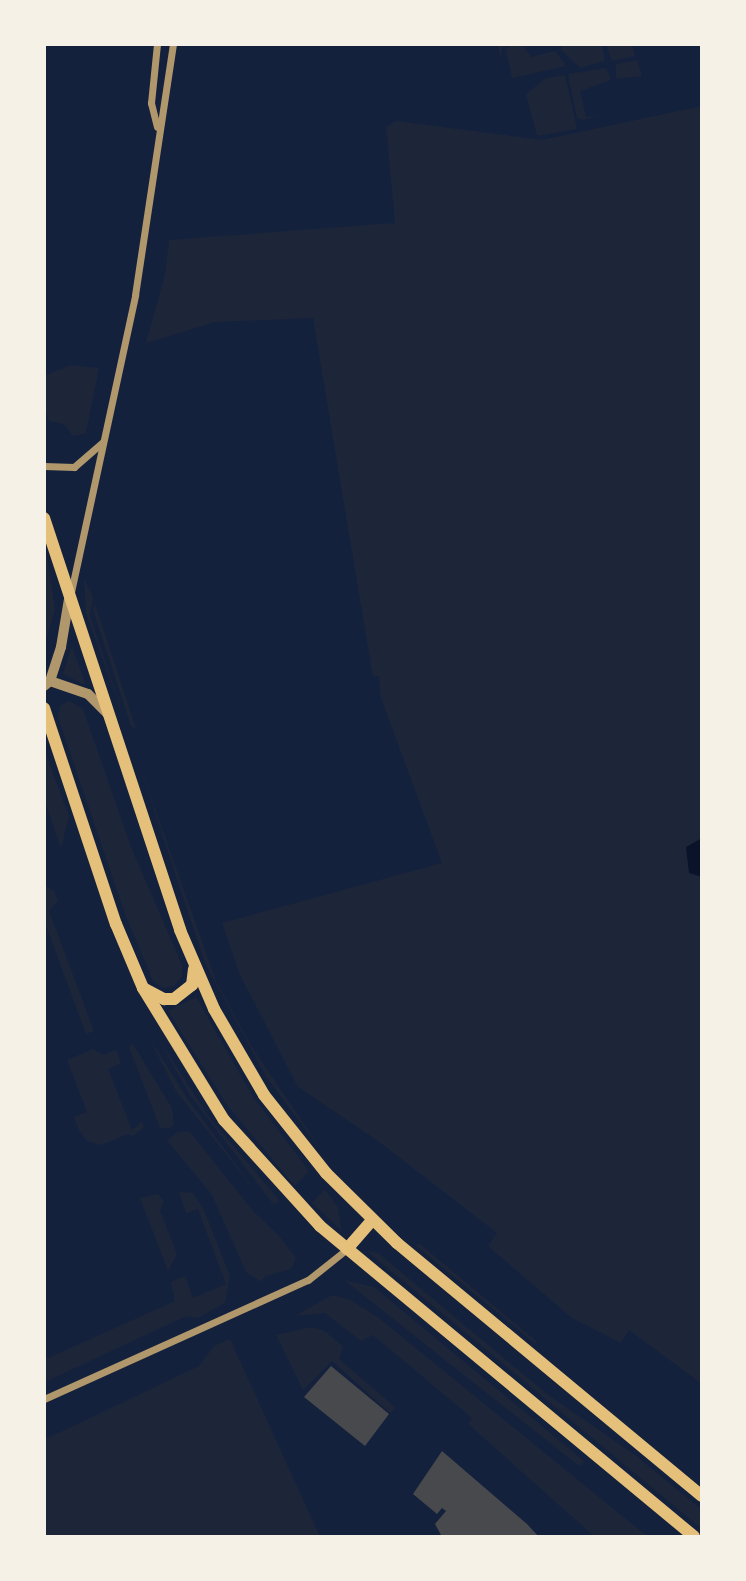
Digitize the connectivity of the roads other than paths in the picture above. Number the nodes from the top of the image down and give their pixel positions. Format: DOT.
graph roads {
  1 [pos="157,44"];
  2 [pos="173,44"];
  3 [pos="157,128"];
  4 [pos="106,439"];
  5 [pos="44,466"];
  6 [pos="44,519"];
  7 [pos="69,599"];
  8 [pos="47,684"];
  9 [pos="44,708"];
  10 [pos="107,713"];
  11 [pos="44,737"];
  12 [pos="56,747"];
  13 [pos="194,965"];
  14 [pos="143,988"];
  15 [pos="372,1220"];
  16 [pos="347,1249"];
  17 [pos="44,1399"];
  18 [pos="702,1496"];
  19 [pos="694,1537"];
  1 -- 3 [label="street"];
  2 -- 3 [label="street"];
  3 -- 4 [label="street"];
  4 -- 5 [label="street"];
  4 -- 7 [label="street"];
  6 -- 7 [label="main road"];
  7 -- 8 [label="street"];
  7 -- 10 [label="main road"];
  8 -- 10 [label="street"];
  9 -- 12 [label="main road"];
  10 -- 13 [label="main road"];
  11 -- 12 [label="street"];
  12 -- 14 [label="main road"];
  13 -- 14 [label="main road"];
  13 -- 15 [label="main road"];
  14 -- 16 [label="main road"];
  15 -- 16 [label="main road"];
  15 -- 18 [label="main road"];
  16 -- 17 [label="street"];
  16 -- 19 [label="main road"];
}
